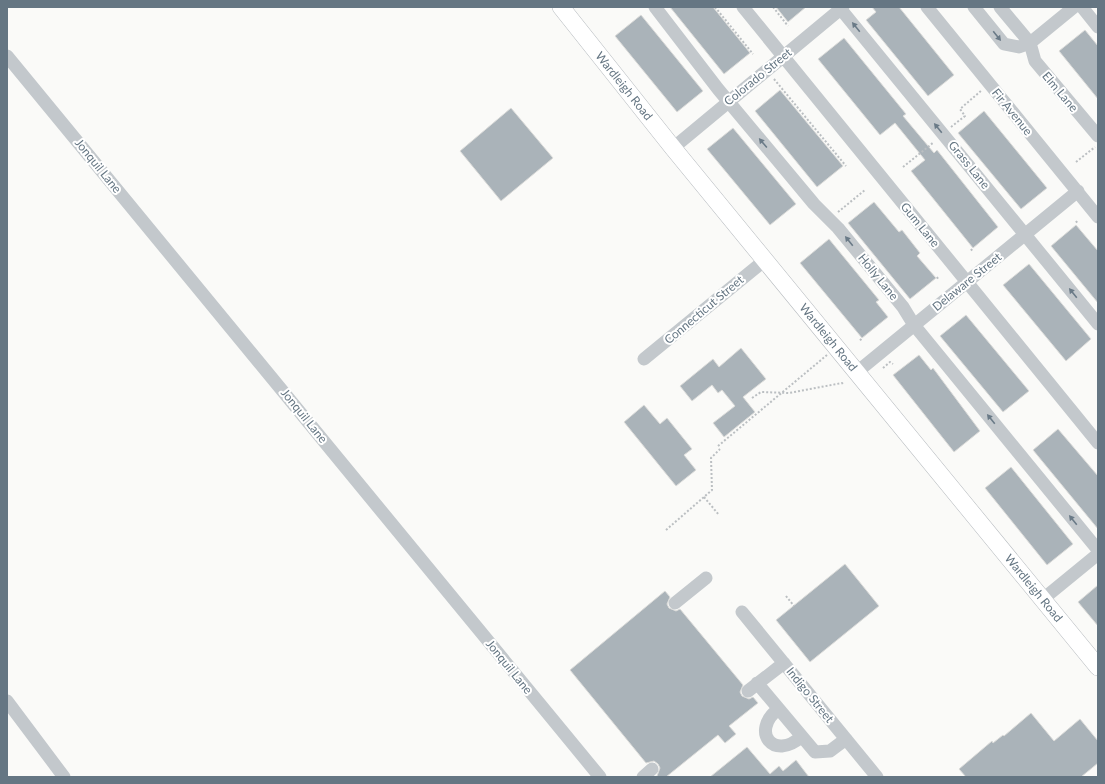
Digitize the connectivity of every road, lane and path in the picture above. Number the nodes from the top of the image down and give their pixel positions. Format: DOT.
graph roads {
  1 [pos="561,7"];
  2 [pos="655,7"];
  3 [pos="715,7"];
  4 [pos="743,7"];
  5 [pos="773,7"];
  6 [pos="927,7"];
  7 [pos="974,7"];
  8 [pos="1000,7"];
  9 [pos="1074,7"];
  10 [pos="1082,7"];
  11 [pos="841,8"];
  12 [pos="788,26"];
  13 [pos="1098,27"];
  14 [pos="1030,43"];
  15 [pos="753,54"];
  16 [pos="7,56"];
  17 [pos="783,57"];
  18 [pos="771,75"];
  19 [pos="989,84"];
  20 [pos="728,101"];
  21 [pos="950,129"];
  22 [pos="935,141"];
  23 [pos="1096,142"];
  24 [pos="673,148"];
  25 [pos="1076,162"];
  26 [pos="846,166"];
  27 [pos="904,167"];
  28 [pos="865,190"];
  29 [pos="1078,191"];
  30 [pos="835,215"];
  31 [pos="1098,216"];
  32 [pos="1076,221"];
  33 [pos="1078,224"];
  34 [pos="1025,234"];
  35 [pos="971,249"];
  36 [pos="973,252"];
  37 [pos="765,260"];
  38 [pos="967,282"];
  39 [pos="1098,324"];
  40 [pos="914,325"];
  41 [pos="828,355"];
  42 [pos="644,359"];
  43 [pos="893,364"];
  44 [pos="883,368"];
  45 [pos="857,372"];
  46 [pos="844,385"];
  47 [pos="781,393"];
  48 [pos="752,398"];
  49 [pos="1098,443"];
  50 [pos="718,446"];
  51 [pos="720,449"];
  52 [pos="704,497"];
  53 [pos="719,514"];
  54 [pos="666,530"];
  55 [pos="1098,550"];
  56 [pos="1098,554"];
  57 [pos="706,578"];
  58 [pos="786,596"];
  59 [pos="1043,600"];
  60 [pos="675,603"];
  61 [pos="794,606"];
  62 [pos="742,612"];
  63 [pos="784,663"];
  64 [pos="1098,667"];
  65 [pos="7,701"];
  66 [pos="778,709"];
  67 [pos="802,737"];
  68 [pos="846,739"];
  69 [pos="64,777"];
  70 [pos="600,777"];
  71 [pos="877,777"];
  1 -- 24 [label="main road, Wardleigh Road"];
  2 -- 20 [label="street, Holly Lane"];
  3 -- 15 [label="path"];
  4 -- 17 [label="street, Gum Lane"];
  5 -- 12 [label="path"];
  6 -- 19 [label="street, Fir Avenue"];
  7 -- 14 [label="street, one-way"];
  8 -- 14 [label="street, Elm Lane"];
  9 -- 14 [label="street"];
  10 -- 13 [label="street"];
  11 -- 17 [label="street, Colorado Street"];
  34 -- 11 [label="street, Grass Lane, one-way"];
  14 -- 23 [label="street, Elm Lane"];
  16 -- 70 [label="street, Jonquil Lane"];
  17 -- 20 [label="street, Colorado Street"];
  17 -- 38 [label="street, Gum Lane"];
  18 -- 26 [label="path"];
  19 -- 21 [label="path"];
  19 -- 29 [label="street, Fir Avenue"];
  20 -- 24 [label="street, Colorado Street"];
  40 -- 20 [label="street, Holly Lane, one-way"];
  22 -- 27 [label="path"];
  23 -- 25 [label="path"];
  24 -- 37 [label="main road, Wardleigh Road"];
  28 -- 30 [label="path"];
  29 -- 31 [label="street, Fir Avenue"];
  29 -- 34 [label="street, Delaware Street"];
  32 -- 33 [label="path"];
  34 -- 38 [label="street, Delaware Street"];
  39 -- 34 [label="street, Grass Lane, one-way"];
  35 -- 36 [label="path"];
  37 -- 42 [label="street, Connecticut Street"];
  37 -- 45 [label="main road, Wardleigh Road"];
  38 -- 40 [label="street, Delaware Street"];
  38 -- 49 [label="street, Gum Lane"];
  40 -- 45 [label="street, Delaware Street"];
  55 -- 40 [label="street, Holly Lane, one-way"];
  41 -- 47 [label="path"];
  43 -- 44 [label="path"];
  45 -- 59 [label="main road, Wardleigh Road"];
  46 -- 47 [label="path"];
  47 -- 48 [label="path"];
  47 -- 50 [label="path"];
  51 -- 52 [label="path"];
  52 -- 53 [label="path"];
  52 -- 54 [label="path"];
  56 -- 59 [label="street"];
  57 -- 60 [label="street"];
  58 -- 61 [label="path"];
  59 -- 64 [label="main road, Wardleigh Road"];
  62 -- 63 [label="street, Indigo Street"];
  63 -- 66 [label="street"];
  63 -- 68 [label="street, Indigo Street"];
  65 -- 69 [label="street"];
  66 -- 67 [label="street"];
  66 -- 67 [label="street"];
  67 -- 68 [label="street"];
  68 -- 71 [label="street, Indigo Street"];
}
